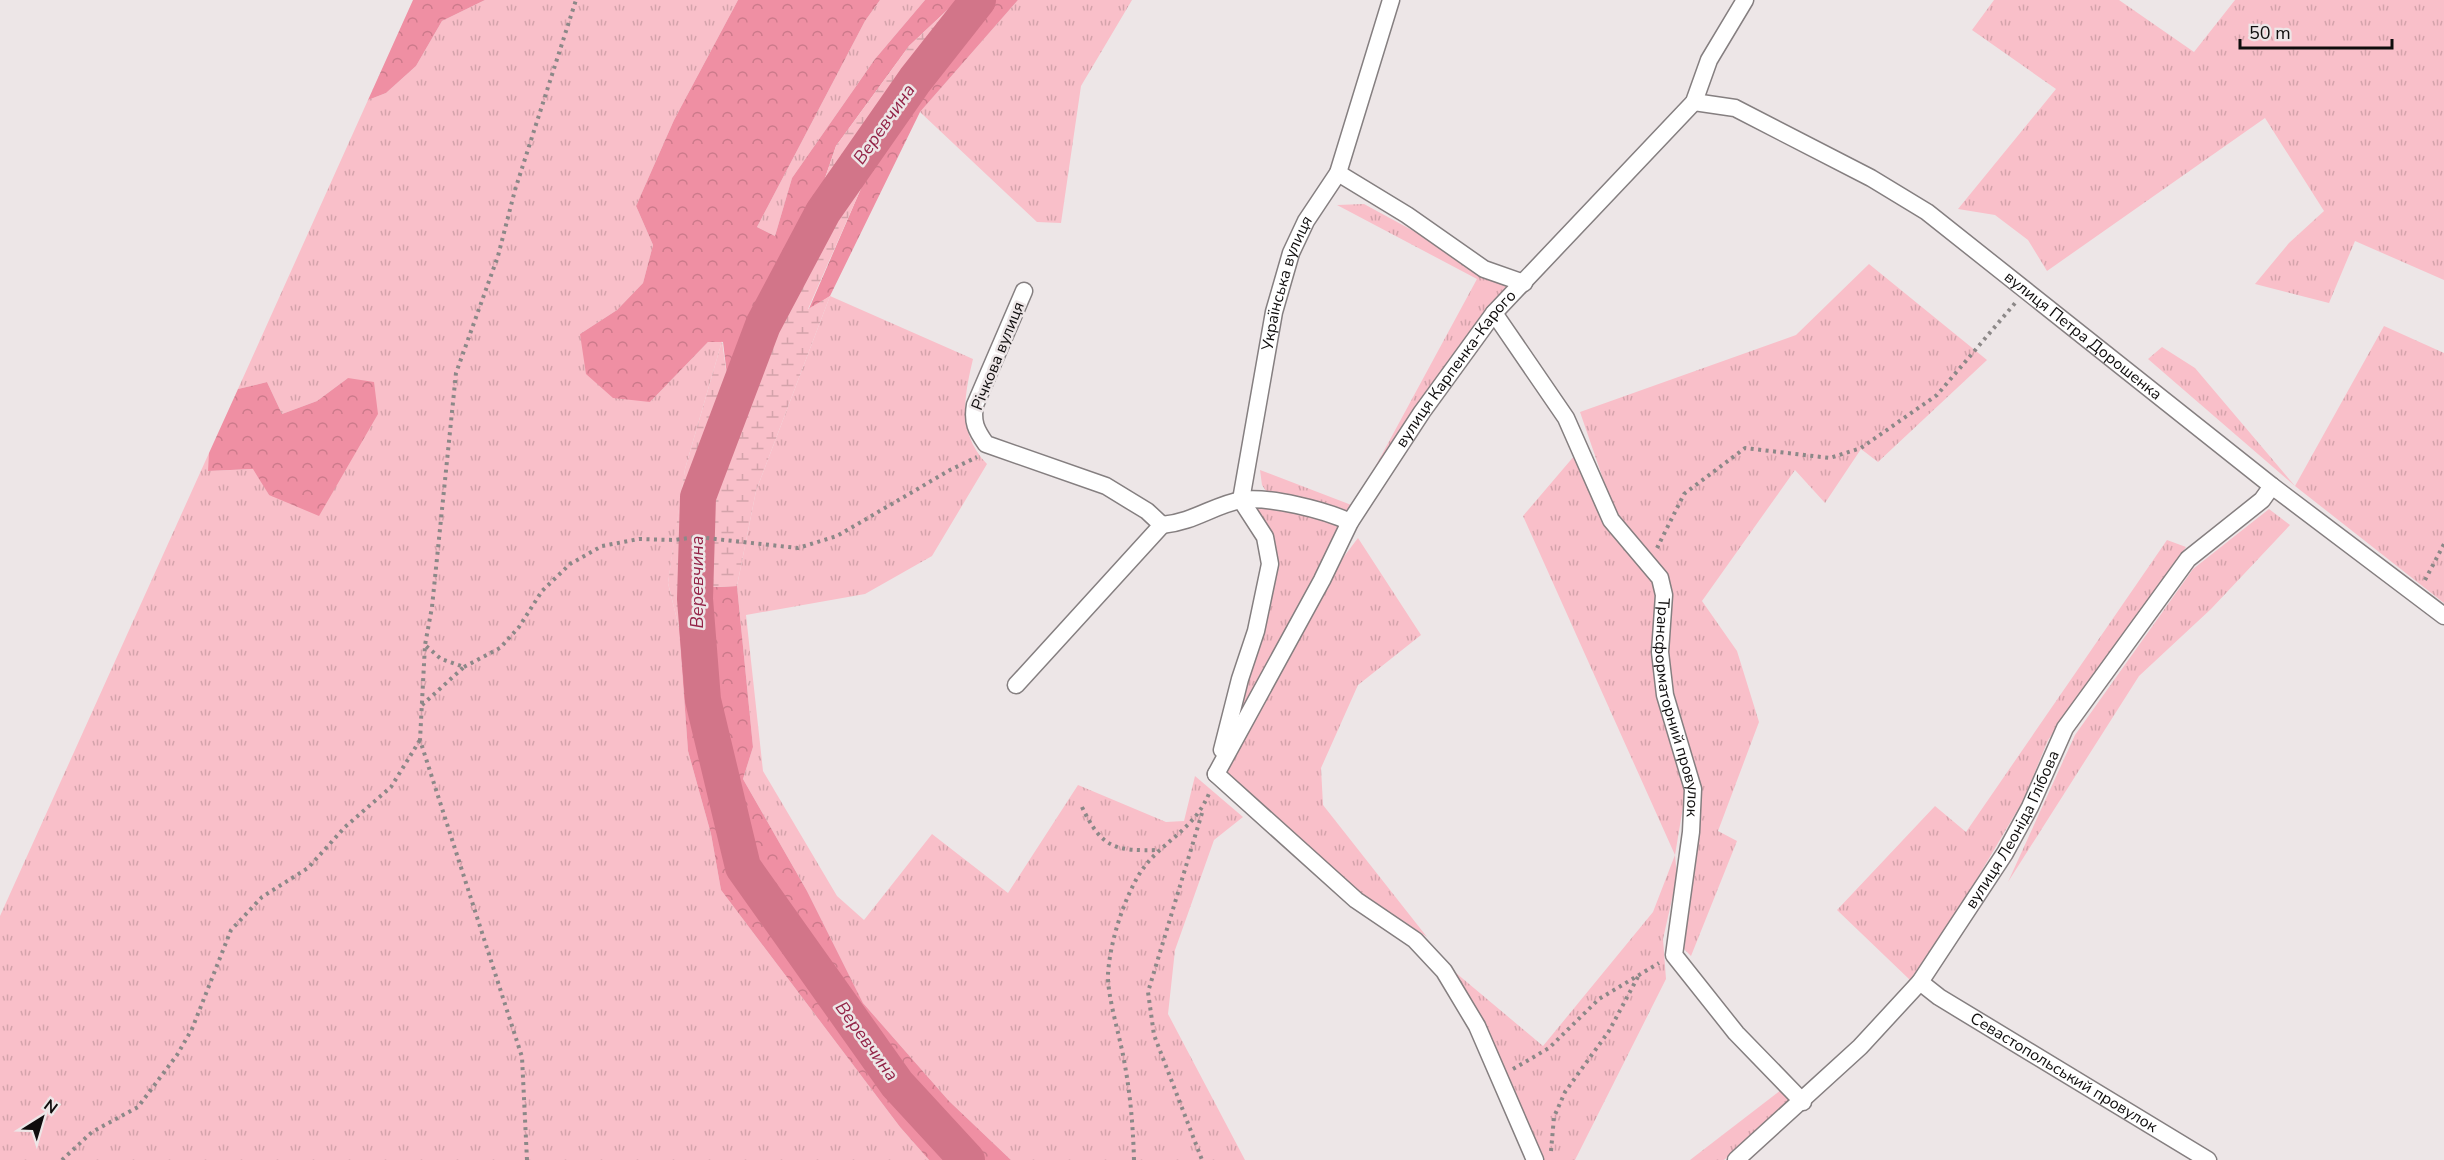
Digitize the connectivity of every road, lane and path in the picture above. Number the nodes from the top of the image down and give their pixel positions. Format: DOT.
graph roads {
  1 [pos="576,0"];
  2 [pos="1391,0"];
  3 [pos="1745,0"];
  4 [pos="1694,102"];
  5 [pos="1338,173"];
  6 [pos="1524,283"];
  7 [pos="2026,290"];
  8 [pos="1024,291"];
  9 [pos="1494,313"];
  10 [pos="995,449"];
  11 [pos="2272,486"];
  12 [pos="1240,500"];
  13 [pos="1350,522"];
  14 [pos="1162,525"];
  15 [pos="2444,544"];
  16 [pos="1649,564"];
  17 [pos="2417,595"];
  18 [pos="2444,616"];
  19 [pos="425,645"];
  20 [pos="464,667"];
  21 [pos="1016,685"];
  22 [pos="422,705"];
  23 [pos="420,740"];
  24 [pos="1216,774"];
  25 [pos="1082,807"];
  26 [pos="1203,809"];
  27 [pos="1159,850"];
  28 [pos="1674,955"];
  29 [pos="1640,973"];
  30 [pos="1920,982"];
  31 [pos="1499,1076"];
  32 [pos="1803,1102"];
  33 [pos="62,1160"];
  34 [pos="527,1160"];
  35 [pos="1134,1160"];
  36 [pos="1202,1160"];
  37 [pos="1535,1160"];
  38 [pos="1552,1160"];
  39 [pos="1736,1160"];
  40 [pos="2208,1160"];
  1 -- 19 [label="path"];
  2 -- 5 [label="street, Українська вулиця"];
  3 -- 4 [label="street, вулиця Карпенка-Карого"];
  4 -- 6 [label="street, вулиця Карпенка-Карого"];
  4 -- 7 [label="street, вулиця Петра Дорошенка"];
  5 -- 6 [label="street"];
  5 -- 12 [label="street, Українська вулиця"];
  6 -- 9 [label="street, вулиця Карпенка-Карого"];
  7 -- 11 [label="street, вулиця Петра Дорошенка"];
  7 -- 16 [label="path"];
  8 -- 10 [label="street, Річкова вулиця"];
  9 -- 13 [label="street, вулиця Карпенка-Карого"];
  9 -- 16 [label="street, Трансформаторний провулок"];
  10 -- 14 [label="street"];
  10 -- 20 [label="path"];
  11 -- 17 [label="street, вулиця Петра Дорошенка"];
  11 -- 30 [label="street, вулиця Леоніда Глібова"];
  12 -- 13 [label="street"];
  12 -- 14 [label="street"];
  12 -- 24 [label="street"];
  13 -- 24 [label="street, вулиця Карпенка-Карого"];
  14 -- 21 [label="street"];
  15 -- 17 [label="path"];
  16 -- 28 [label="street, Трансформаторний провулок"];
  17 -- 18 [label="street, вулиця Петра Дорошенка"];
  19 -- 20 [label="path"];
  19 -- 22 [label="path"];
  20 -- 22 [label="path"];
  22 -- 23 [label="path"];
  23 -- 33 [label="path"];
  23 -- 34 [label="path"];
  24 -- 26 [label="path"];
  24 -- 31 [label="street"];
  25 -- 27 [label="path"];
  26 -- 27 [label="path"];
  26 -- 36 [label="path"];
  27 -- 35 [label="path"];
  28 -- 29 [label="path"];
  28 -- 32 [label="street"];
  29 -- 31 [label="path"];
  29 -- 38 [label="path"];
  30 -- 32 [label="street, вулиця Леоніда Глібова"];
  30 -- 40 [label="street, Севастопольський провулок"];
  31 -- 37 [label="street"];
  32 -- 39 [label="street, вулиця Леоніда Глібова"];
}
